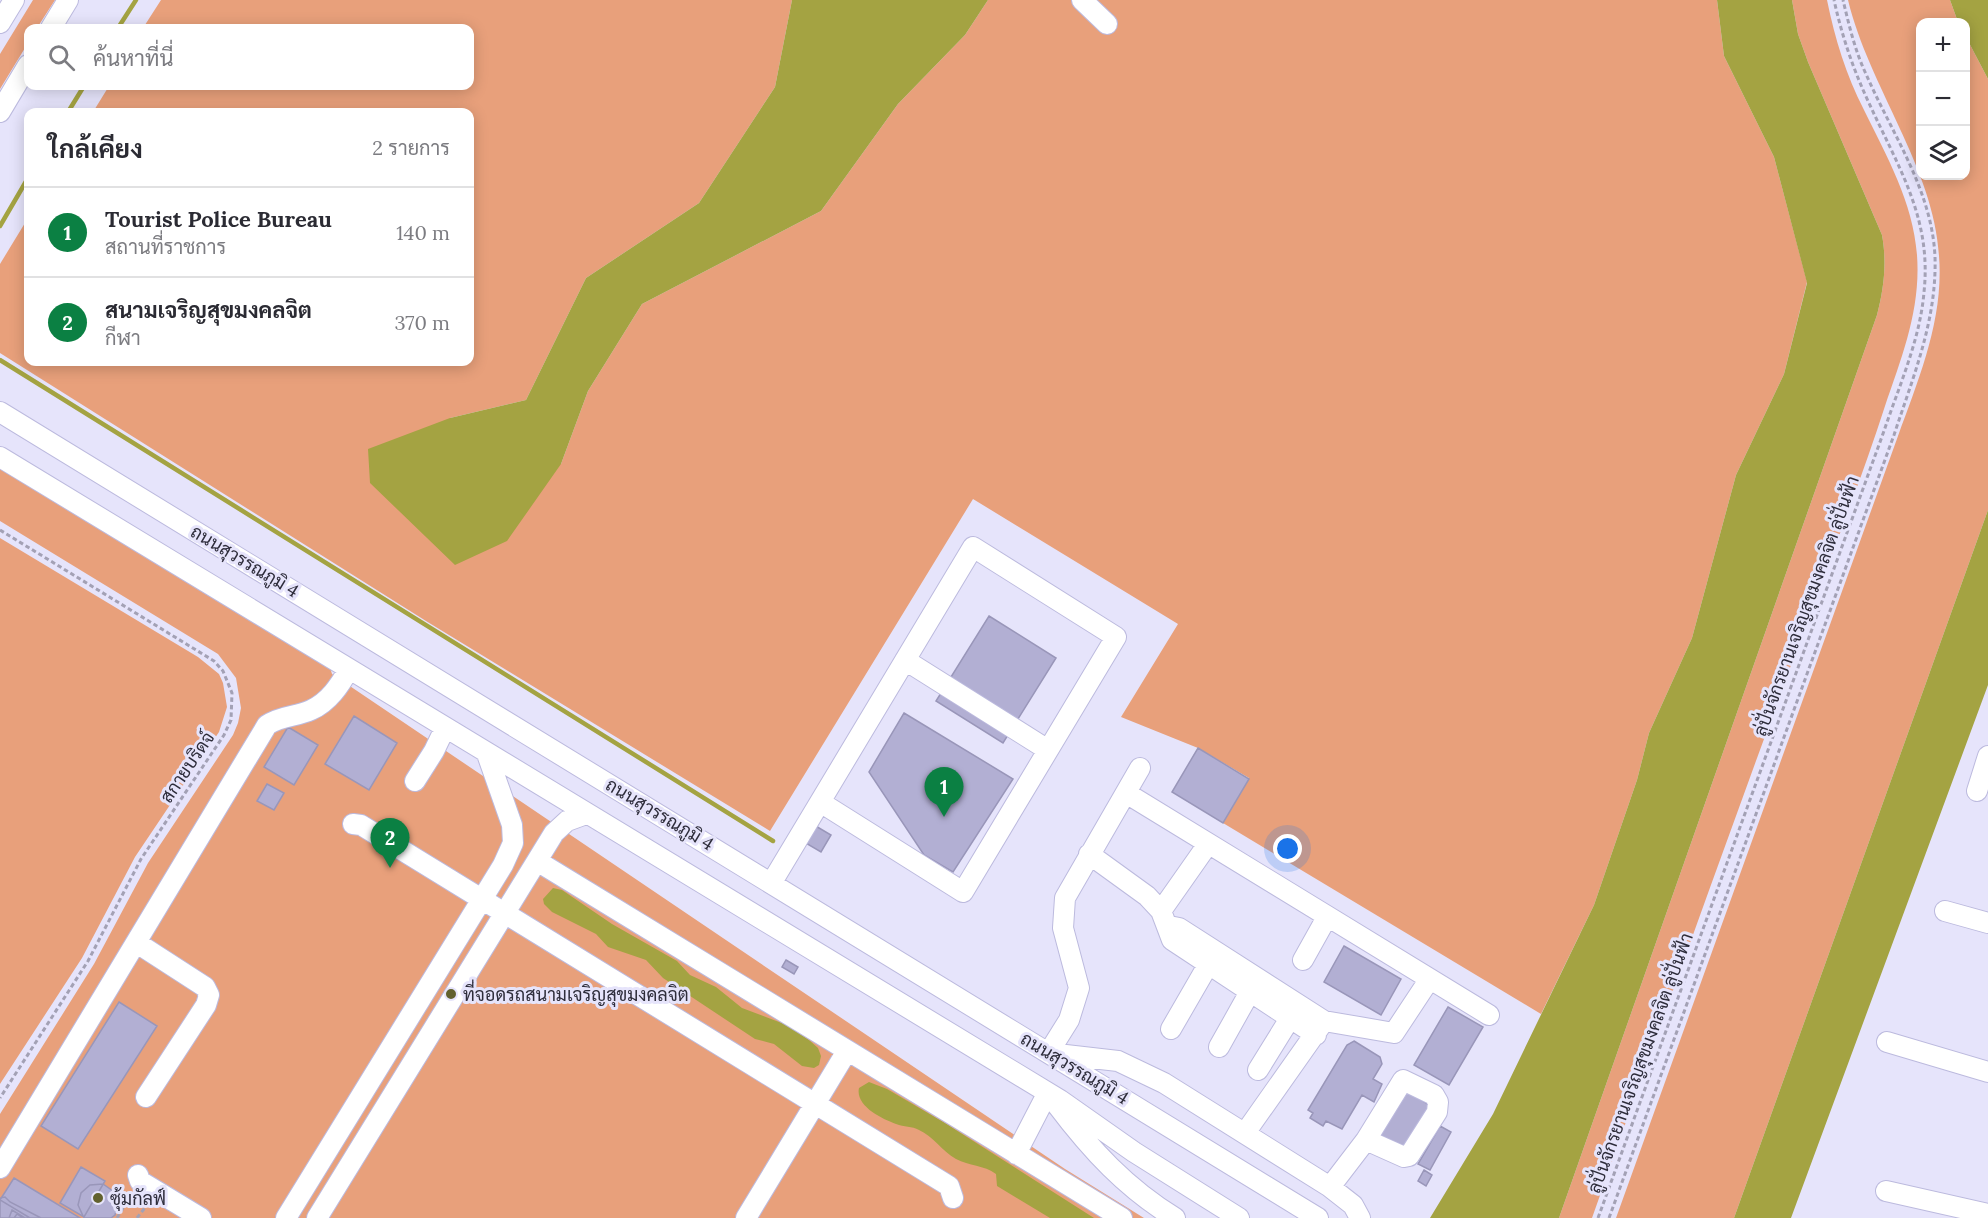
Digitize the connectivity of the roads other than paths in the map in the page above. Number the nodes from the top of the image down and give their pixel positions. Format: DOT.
graph roads {
  1 [pos="14,0"];
  2 [pos="68,0"];
  3 [pos="1082,0"];
  4 [pos="0,23"];
  5 [pos="53,24"];
  6 [pos="1107,24"];
  7 [pos="24,72"];
  8 [pos="0,112"];
  9 [pos="0,412"];
  10 [pos="0,457"];
  11 [pos="904,660"];
  12 [pos="349,669"];
  13 [pos="445,728"];
  14 [pos="1048,750"];
  15 [pos="487,754"];
  16 [pos="1988,757"];
  17 [pos="1140,768"];
  18 [pos="415,781"];
  19 [pos="1977,791"];
  20 [pos="1125,793"];
  21 [pos="820,802"];
  22 [pos="585,814"];
  23 [pos="353,824"];
  24 [pos="1208,844"];
  25 [pos="1089,854"];
  26 [pos="537,861"];
  27 [pos="772,882"];
  28 [pos="480,898"];
  29 [pos="1945,911"];
  30 [pos="503,912"];
  31 [pos="1327,917"];
  32 [pos="1165,919"];
  33 [pos="1988,923"];
  34 [pos="137,943"];
  35 [pos="1303,960"];
  36 [pos="1208,965"];
  37 [pos="1429,980"];
  38 [pos="1254,985"];
  39 [pos="1294,1011"];
  40 [pos="1489,1015"];
  41 [pos="1320,1028"];
  42 [pos="1171,1029"];
  43 [pos="1887,1042"];
  44 [pos="1219,1047"];
  45 [pos="848,1051"];
  46 [pos="1050,1053"];
  47 [pos="1258,1070"];
  48 [pos="1988,1072"];
  49 [pos="1048,1095"];
  50 [pos="146,1097"];
  51 [pos="816,1102"];
  52 [pos="1245,1133"];
  53 [pos="1365,1140"];
  54 [pos="1016,1154"];
  55 [pos="0,1168"];
  56 [pos="139,1178"];
  57 [pos="1330,1187"];
  58 [pos="1886,1191"];
  59 [pos="953,1198"];
  60 [pos="1988,1214"];
  61 [pos="201,1218"];
  62 [pos="286,1218"];
  63 [pos="317,1218"];
  64 [pos="746,1218"];
  65 [pos="1122,1218"];
  66 [pos="1175,1218"];
  67 [pos="1239,1218"];
  68 [pos="1318,1218"];
  69 [pos="1360,1218"];
  1 -- 4 [label="street"];
  2 -- 5 [label="street"];
  3 -- 6 [label="street"];
  7 -- 8 [label="street"];
  9 -- 27 [label="street, ถนนสุวรรณภูมิ 4"];
  10 -- 12 [label="street, ถนนสุวรรณภูมิ 4"];
  11 -- 14 [label="street"];
  11 -- 14 [label="street"];
  11 -- 21 [label="street"];
  12 -- 13 [label="street, ถนนสุวรรณภูมิ 4"];
  12 -- 34 [label="street"];
  13 -- 15 [label="street, ถนนสุวรรณภูมิ 4"];
  13 -- 18 [label="street"];
  14 -- 21 [label="street"];
  15 -- 22 [label="street, ถนนสุวรรณภูมิ 4"];
  15 -- 28 [label="street"];
  16 -- 19 [label="street"];
  17 -- 20 [label="street"];
  20 -- 24 [label="street"];
  20 -- 25 [label="street"];
  21 -- 27 [label="street"];
  22 -- 26 [label="street"];
  22 -- 49 [label="street, ถนนสุวรรณภูมิ 4"];
  23 -- 28 [label="street"];
  24 -- 31 [label="street"];
  24 -- 32 [label="street"];
  25 -- 32 [label="street"];
  25 -- 46 [label="street"];
  26 -- 30 [label="street"];
  26 -- 45 [label="street"];
  27 -- 46 [label="street, ถนนสุวรรณภูมิ 4"];
  28 -- 30 [label="street"];
  28 -- 62 [label="street"];
  29 -- 33 [label="street"];
  30 -- 51 [label="street"];
  30 -- 63 [label="street"];
  31 -- 35 [label="street"];
  31 -- 37 [label="street"];
  32 -- 36 [label="street"];
  32 -- 38 [label="street"];
  34 -- 50 [label="street"];
  34 -- 55 [label="street"];
  36 -- 38 [label="street"];
  36 -- 42 [label="street"];
  37 -- 40 [label="street"];
  37 -- 41 [label="street"];
  38 -- 39 [label="street"];
  38 -- 44 [label="street"];
  39 -- 41 [label="street"];
  39 -- 47 [label="street"];
  41 -- 52 [label="street"];
  43 -- 48 [label="street"];
  45 -- 51 [label="street"];
  45 -- 54 [label="street"];
  46 -- 52 [label="street"];
  46 -- 68 [label="street, ถนนสุวรรณภูมิ 4"];
  49 -- 54 [label="street"];
  49 -- 66 [label="street"];
  49 -- 67 [label="street, ถนนสุวรรณภูมิ 4"];
  51 -- 59 [label="street"];
  51 -- 64 [label="street"];
  52 -- 57 [label="street"];
  53 -- 57 [label="street"];
  54 -- 65 [label="street"];
  56 -- 61 [label="street"];
  57 -- 69 [label="street"];
  58 -- 60 [label="street"];
}
